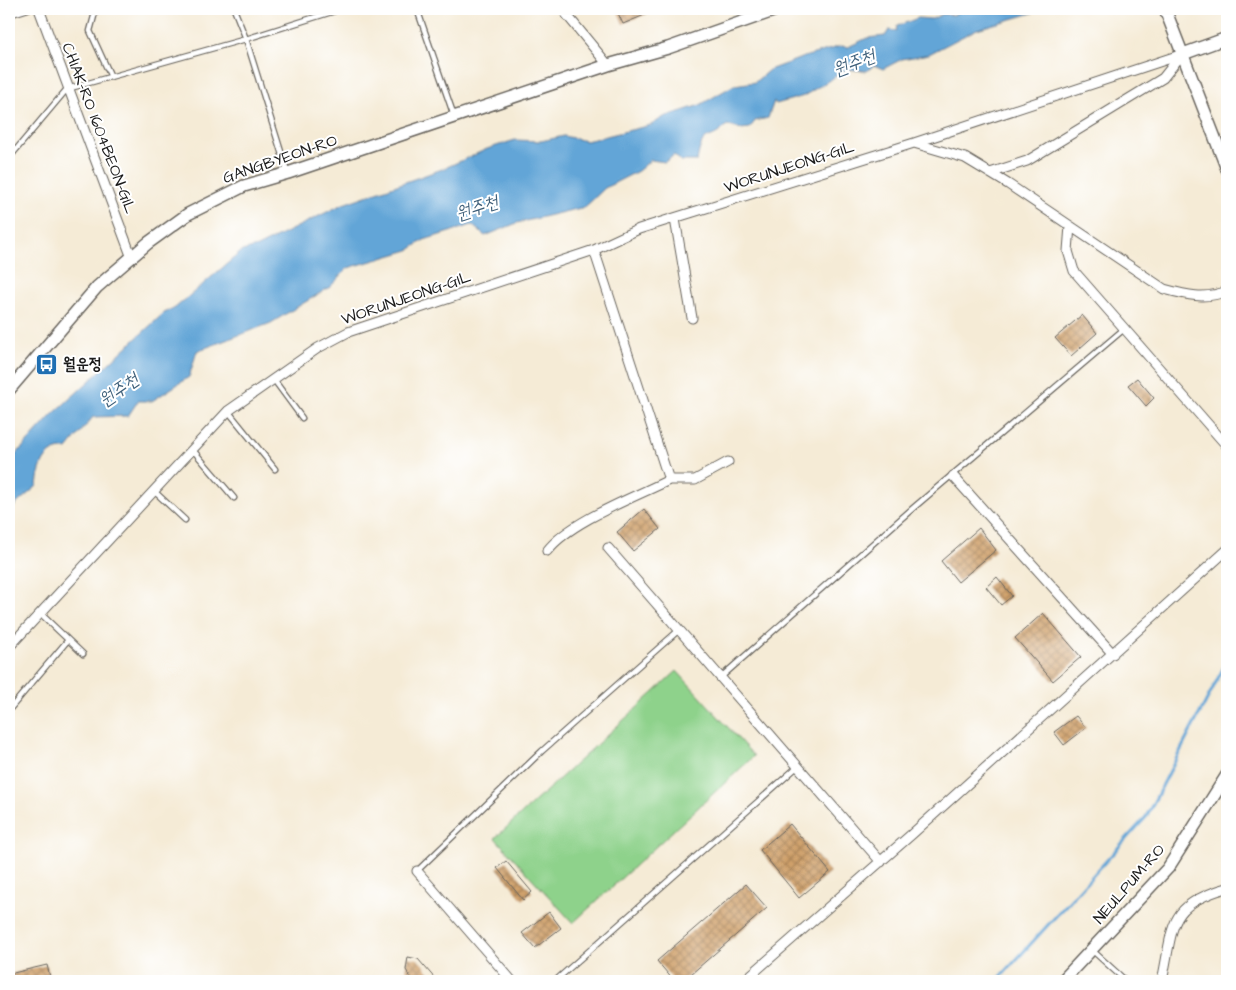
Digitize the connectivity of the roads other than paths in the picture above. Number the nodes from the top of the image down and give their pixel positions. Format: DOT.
graph roads {
  1 [pos="28,9"];
  2 [pos="39,9"];
  3 [pos="96,9"];
  4 [pos="234,9"];
  5 [pos="341,9"];
  6 [pos="417,9"];
  7 [pos="562,9"];
  8 [pos="779,9"];
  9 [pos="1165,9"];
  10 [pos="762,11"];
  11 [pos="9,15"];
  12 [pos="246,38"];
  13 [pos="1227,38"];
  14 [pos="1181,49"];
  15 [pos="608,66"];
  16 [pos="111,77"];
  17 [pos="67,89"];
  18 [pos="454,117"];
  19 [pos="914,143"];
  20 [pos="9,158"];
  21 [pos="1227,169"];
  22 [pos="288,173"];
  23 [pos="990,173"];
  24 [pos="676,219"];
  25 [pos="1070,226"];
  26 [pos="594,250"];
  27 [pos="132,258"];
  28 [pos="1227,291"];
  29 [pos="692,318"];
  30 [pos="1124,329"];
  31 [pos="273,379"];
  32 [pos="9,390"];
  33 [pos="228,411"];
  34 [pos="302,418"];
  35 [pos="1227,446"];
  36 [pos="192,450"];
  37 [pos="728,462"];
  38 [pos="275,469"];
  39 [pos="952,476"];
  40 [pos="670,480"];
  41 [pos="154,491"];
  42 [pos="234,498"];
  43 [pos="185,520"];
  44 [pos="608,548"];
  45 [pos="1227,550"];
  46 [pos="547,551"];
  47 [pos="40,613"];
  48 [pos="679,630"];
  49 [pos="68,640"];
  50 [pos="9,647"];
  51 [pos="83,654"];
  52 [pos="1113,654"];
  53 [pos="720,678"];
  54 [pos="9,710"];
  55 [pos="797,767"];
  56 [pos="1227,775"];
  57 [pos="881,862"];
  58 [pos="417,871"];
  59 [pos="1227,888"];
  60 [pos="1092,950"];
  61 [pos="512,981"];
  62 [pos="555,981"];
  63 [pos="744,981"];
  64 [pos="1062,981"];
  65 [pos="1126,981"];
  66 [pos="1162,981"];
  1 -- 11 [label="lane"];
  2 -- 17 [label="street, CHIAK-RO 1604BEON-GIL"];
  3 -- 16 [label="lane"];
  4 -- 12 [label="lane"];
  5 -- 12 [label="lane"];
  6 -- 18 [label="lane"];
  7 -- 15 [label="street"];
  8 -- 10 [label="street, GANGBYEON-RO"];
  9 -- 14 [label="street"];
  10 -- 15 [label="street, GANGBYEON-RO"];
  12 -- 16 [label="lane"];
  12 -- 22 [label="lane"];
  13 -- 14 [label="street"];
  14 -- 19 [label="street, WORUNJEONG-GIL"];
  14 -- 21 [label="street"];
  14 -- 23 [label="street"];
  15 -- 18 [label="street, GANGBYEON-RO"];
  16 -- 17 [label="lane"];
  17 -- 20 [label="lane"];
  17 -- 27 [label="street, CHIAK-RO 1604BEON-GIL"];
  18 -- 22 [label="street, GANGBYEON-RO"];
  19 -- 23 [label="street"];
  19 -- 24 [label="street, WORUNJEONG-GIL"];
  22 -- 27 [label="street, GANGBYEON-RO"];
  23 -- 25 [label="street"];
  24 -- 26 [label="street, WORUNJEONG-GIL"];
  24 -- 29 [label="street"];
  25 -- 28 [label="street"];
  25 -- 30 [label="street"];
  26 -- 31 [label="street, WORUNJEONG-GIL"];
  26 -- 40 [label="street"];
  27 -- 32 [label="street, GANGBYEON-RO"];
  30 -- 35 [label="street"];
  30 -- 39 [label="lane"];
  31 -- 33 [label="street, WORUNJEONG-GIL"];
  31 -- 34 [label="lane"];
  33 -- 36 [label="street, WORUNJEONG-GIL"];
  33 -- 38 [label="lane"];
  36 -- 41 [label="street, WORUNJEONG-GIL"];
  36 -- 42 [label="lane"];
  37 -- 40 [label="street"];
  39 -- 52 [label="street"];
  39 -- 53 [label="lane"];
  40 -- 46 [label="street"];
  41 -- 43 [label="lane"];
  41 -- 47 [label="street, WORUNJEONG-GIL"];
  44 -- 48 [label="street"];
  45 -- 52 [label="street"];
  47 -- 49 [label="lane"];
  47 -- 50 [label="street, WORUNJEONG-GIL"];
  48 -- 53 [label="street"];
  48 -- 58 [label="lane"];
  49 -- 51 [label="lane"];
  49 -- 54 [label="lane"];
  52 -- 57 [label="street"];
  53 -- 55 [label="street"];
  55 -- 57 [label="street"];
  55 -- 62 [label="lane"];
  56 -- 60 [label="street, NEULPUM-RO"];
  57 -- 63 [label="street"];
  58 -- 61 [label="street"];
  59 -- 66 [label="street"];
  60 -- 64 [label="street, NEULPUM-RO"];
  60 -- 65 [label="lane"];
}
